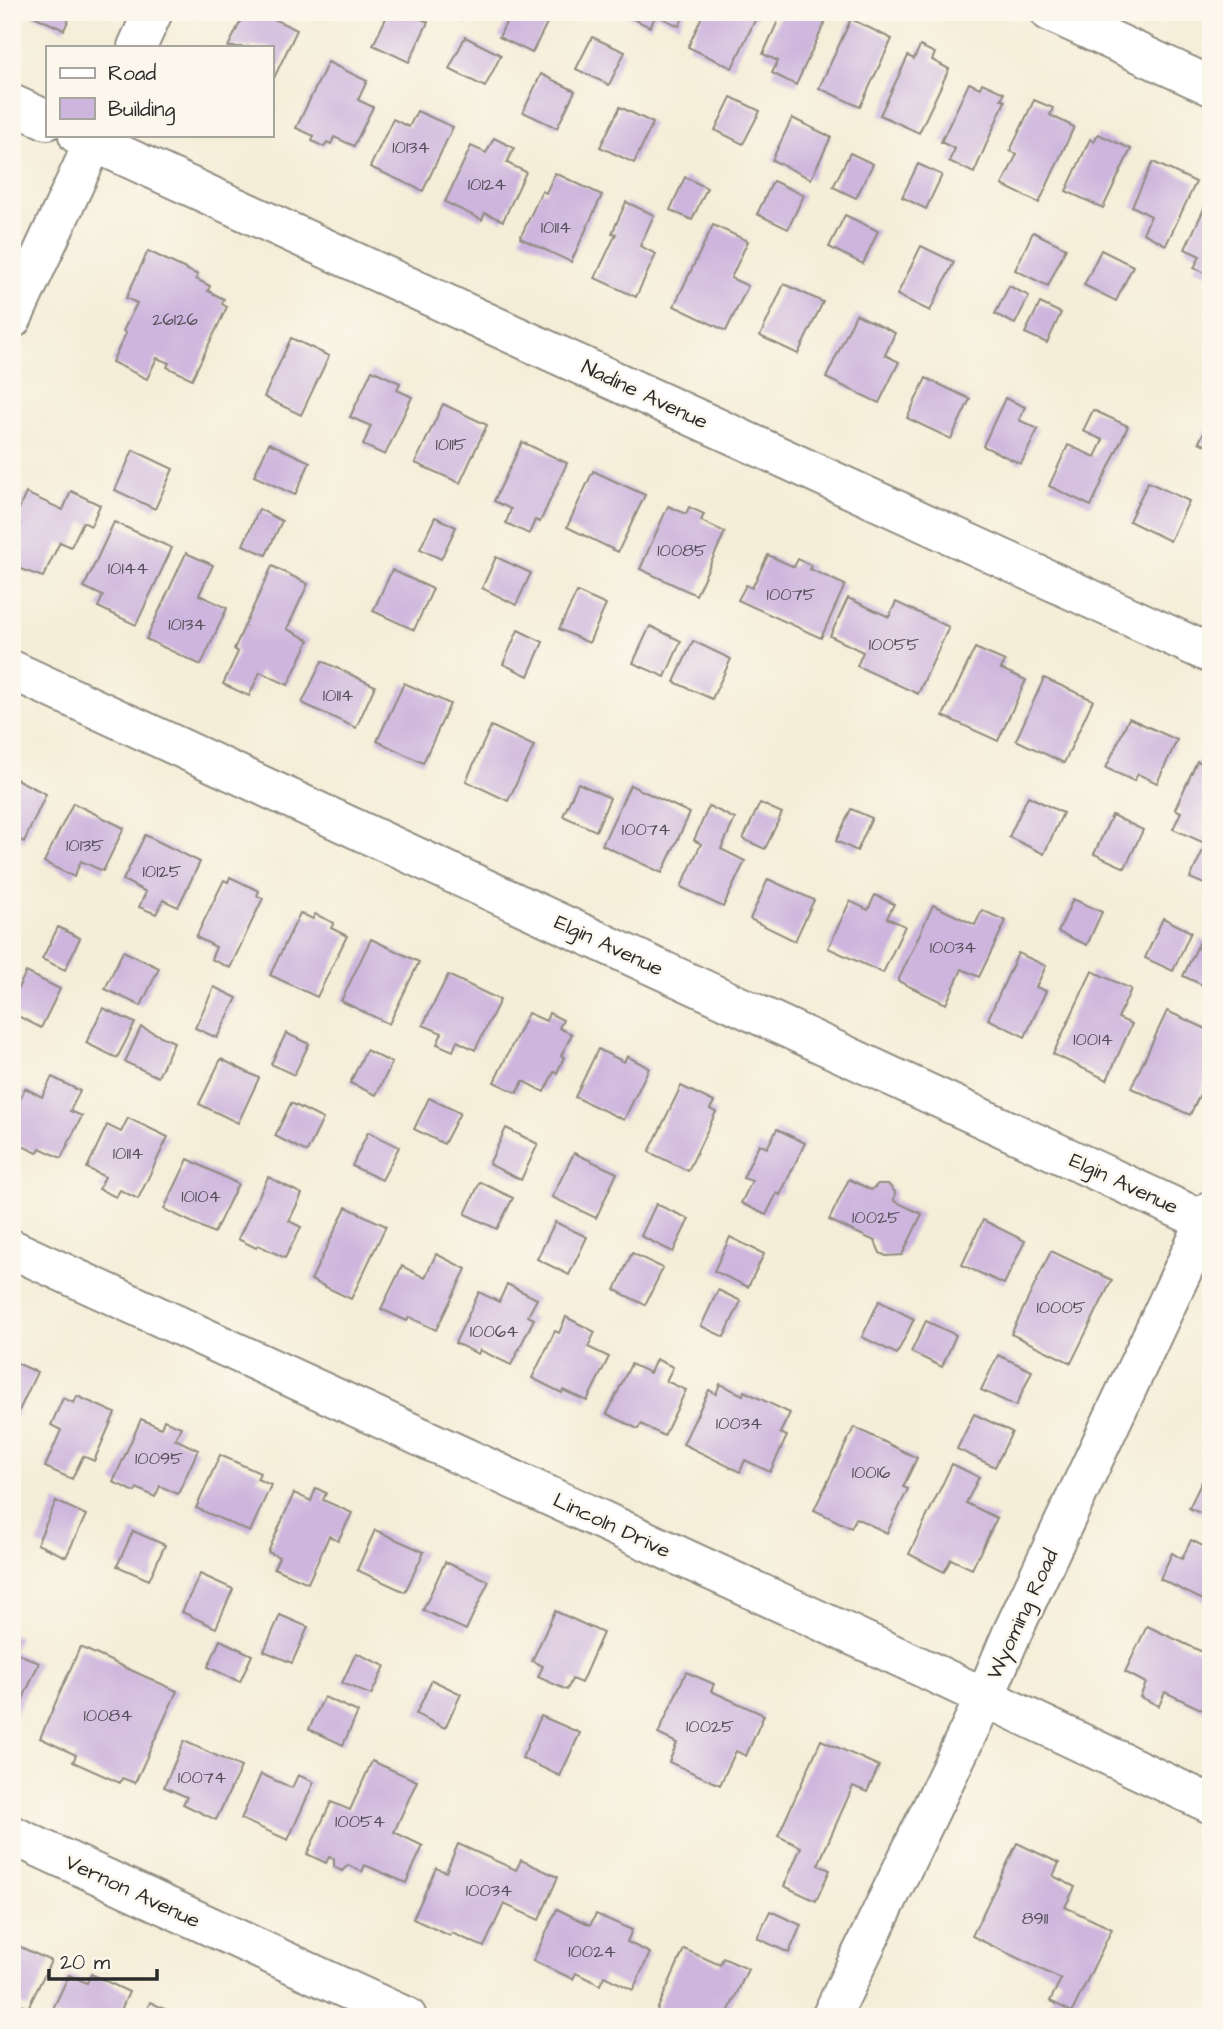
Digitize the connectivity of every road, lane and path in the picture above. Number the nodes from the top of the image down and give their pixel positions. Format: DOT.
graph roads {
  1 [pos="153,12"];
  2 [pos="1050,12"];
  3 [pos="137,46"];
  4 [pos="1211,86"];
  5 [pos="12,104"];
  6 [pos="46,120"];
  7 [pos="89,137"];
  8 [pos="12,319"];
  9 [pos="1211,654"];
  10 [pos="12,670"];
  11 [pos="1208,1215"];
  12 [pos="12,1249"];
  13 [pos="985,1697"];
  14 [pos="1211,1804"];
  15 [pos="12,1835"];
  16 [pos="407,2017"];
  17 [pos="831,2017"];
  1 -- 3 [label="street"];
  2 -- 4 [label="street"];
  5 -- 6 [label="street"];
  7 -- 8 [label="street"];
  7 -- 9 [label="street, Nadine Avenue"];
  10 -- 11 [label="street, Elgin Avenue"];
  11 -- 13 [label="street, Wyoming Road"];
  12 -- 13 [label="street, Lincoln Drive"];
  13 -- 14 [label="street, Lincoln Drive"];
  13 -- 17 [label="street, Wyoming Road"];
  15 -- 16 [label="street, Vernon Avenue"];
}
